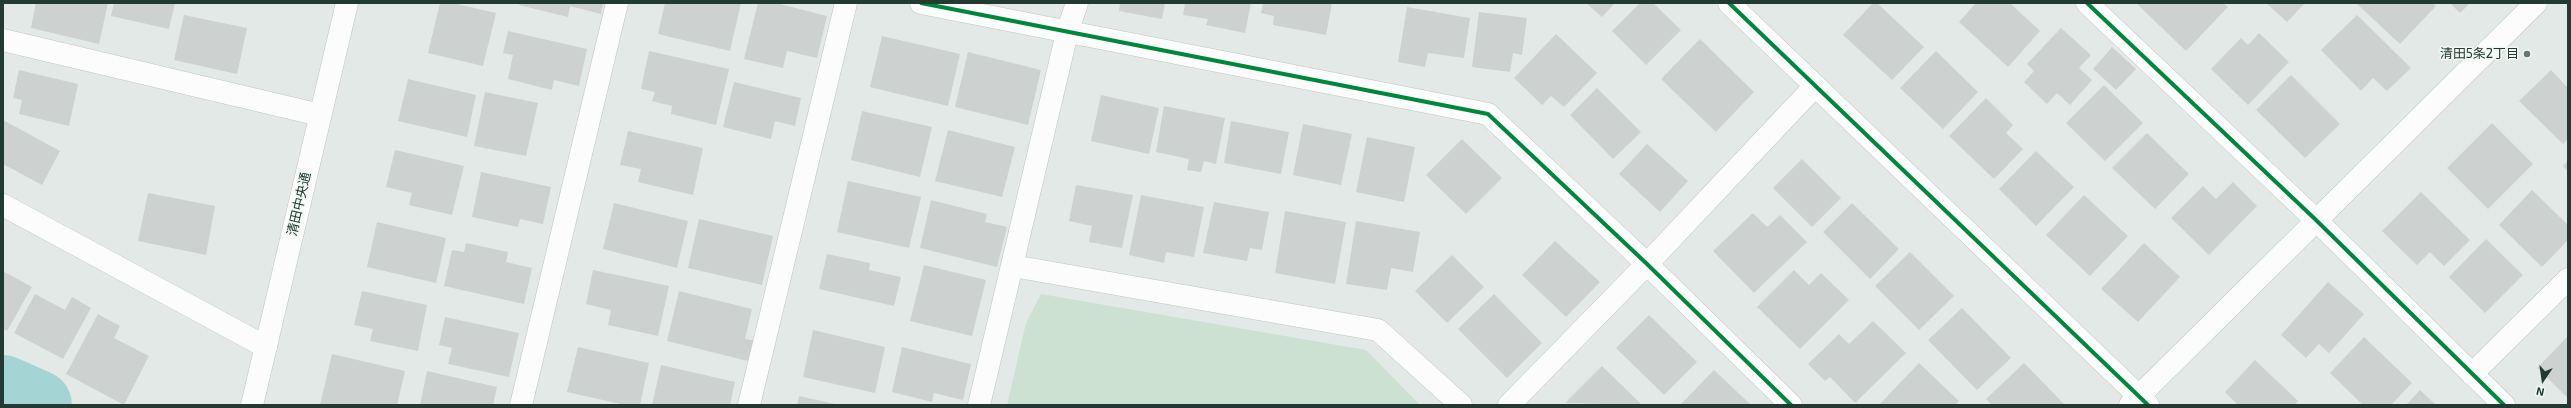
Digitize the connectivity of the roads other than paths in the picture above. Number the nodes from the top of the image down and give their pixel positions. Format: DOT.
graph roads {
  1 [pos="347,3"];
  2 [pos="617,3"];
  3 [pos="846,3"];
  4 [pos="921,3"];
  5 [pos="1077,3"];
  6 [pos="1729,3"];
  7 [pos="2087,3"];
  8 [pos="2536,3"];
  9 [pos="1067,33"];
  10 [pos="3,40"];
  11 [pos="1815,86"];
  12 [pos="320,115"];
  13 [pos="3,205"];
  14 [pos="2316,220"];
  15 [pos="1647,264"];
  16 [pos="1013,266"];
  17 [pos="2568,279"];
  18 [pos="266,347"];
  19 [pos="2472,374"];
  20 [pos="2139,402"];
  21 [pos="252,405"];
  22 [pos="521,405"];
  23 [pos="749,405"];
  24 [pos="980,405"];
  25 [pos="1461,405"];
  26 [pos="1509,405"];
  27 [pos="1791,405"];
  28 [pos="2504,405"];
  1 -- 12 [label="street, 清田中央通"];
  2 -- 22 [label="street"];
  3 -- 23 [label="street"];
  4 -- 9 [label="street"];
  5 -- 9 [label="street"];
  6 -- 11 [label="street"];
  7 -- 14 [label="street"];
  8 -- 14 [label="street"];
  9 -- 15 [label="street"];
  9 -- 16 [label="street"];
  10 -- 12 [label="street"];
  11 -- 15 [label="street"];
  11 -- 20 [label="street"];
  12 -- 18 [label="street, 清田中央通"];
  13 -- 18 [label="street"];
  14 -- 19 [label="street"];
  14 -- 20 [label="street"];
  15 -- 26 [label="street"];
  15 -- 27 [label="street"];
  16 -- 24 [label="street"];
  16 -- 25 [label="street"];
  17 -- 19 [label="street"];
  18 -- 21 [label="street, 清田中央通"];
  19 -- 28 [label="street"];
}
